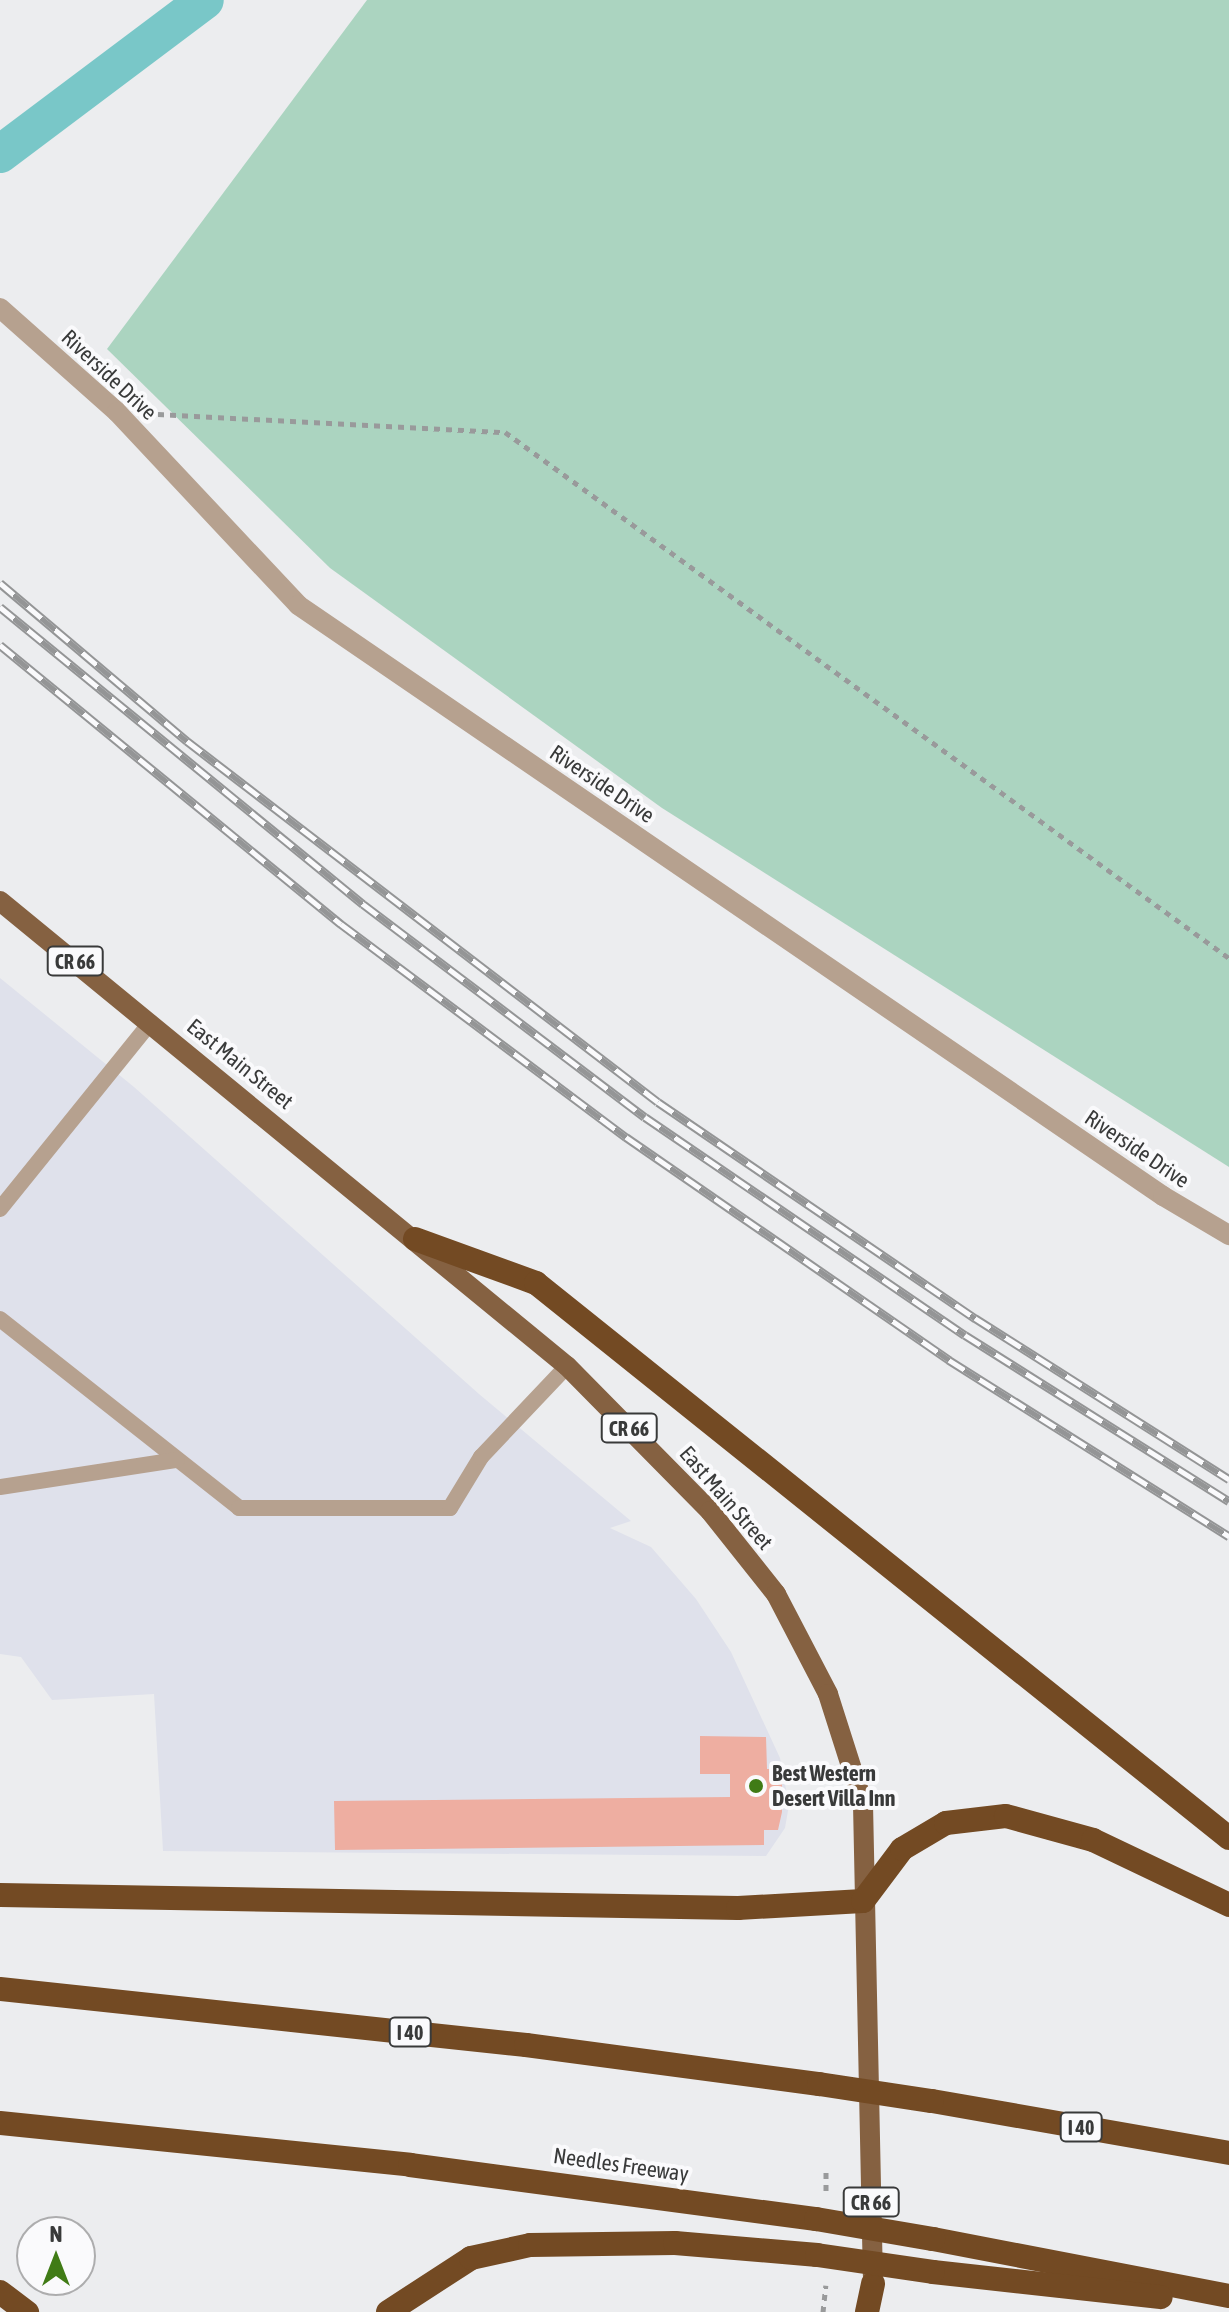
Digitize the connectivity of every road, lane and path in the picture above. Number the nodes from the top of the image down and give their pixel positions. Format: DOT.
graph roads {
  1 [pos="0,308"];
  2 [pos="117,412"];
  3 [pos="0,901"];
  4 [pos="1229,958"];
  5 [pos="151,1022"];
  6 [pos="0,1209"];
  7 [pos="1229,1235"];
  8 [pos="415,1239"];
  9 [pos="0,1319"];
  10 [pos="567,1366"];
  11 [pos="177,1460"];
  12 [pos="0,1487"];
  13 [pos="1229,1838"];
  14 [pos="0,1895"];
  15 [pos="863,1901"];
  16 [pos="1229,1905"];
  17 [pos="0,1989"];
  18 [pos="0,2123"];
  19 [pos="1229,2153"];
  20 [pos="873,2284"];
  21 [pos="0,2292"];
  22 [pos="1229,2296"];
  23 [pos="1229,2305"];
  24 [pos="27,2312"];
  25 [pos="388,2312"];
  26 [pos="867,2312"];
  27 [pos="874,2312"];
  1 -- 2 [label="street, Riverside Drive"];
  2 -- 4 [label="path"];
  2 -- 7 [label="street, Riverside Drive"];
  3 -- 5 [label="main road, East Main Street / CR 66"];
  5 -- 6 [label="lane"];
  5 -- 8 [label="main road, East Main Street / CR 66"];
  8 -- 10 [label="main road, East Main Street / CR 66"];
  8 -- 13 [label="highway"];
  9 -- 11 [label="lane"];
  10 -- 11 [label="lane"];
  10 -- 15 [label="main road, East Main Street / CR 66"];
  11 -- 12 [label="lane"];
  14 -- 15 [label="highway"];
  15 -- 16 [label="highway"];
  15 -- 20 [label="main road, East Main Street / CR 66"];
  17 -- 19 [label="highway, I 40, bridge"];
  18 -- 22 [label="highway, Needles Freeway, bridge"];
  20 -- 26 [label="highway"];
  20 -- 27 [label="main road, East Main Street / CR 66"];
  21 -- 24 [label="highway"];
  23 -- 25 [label="highway, bridge"];
}
